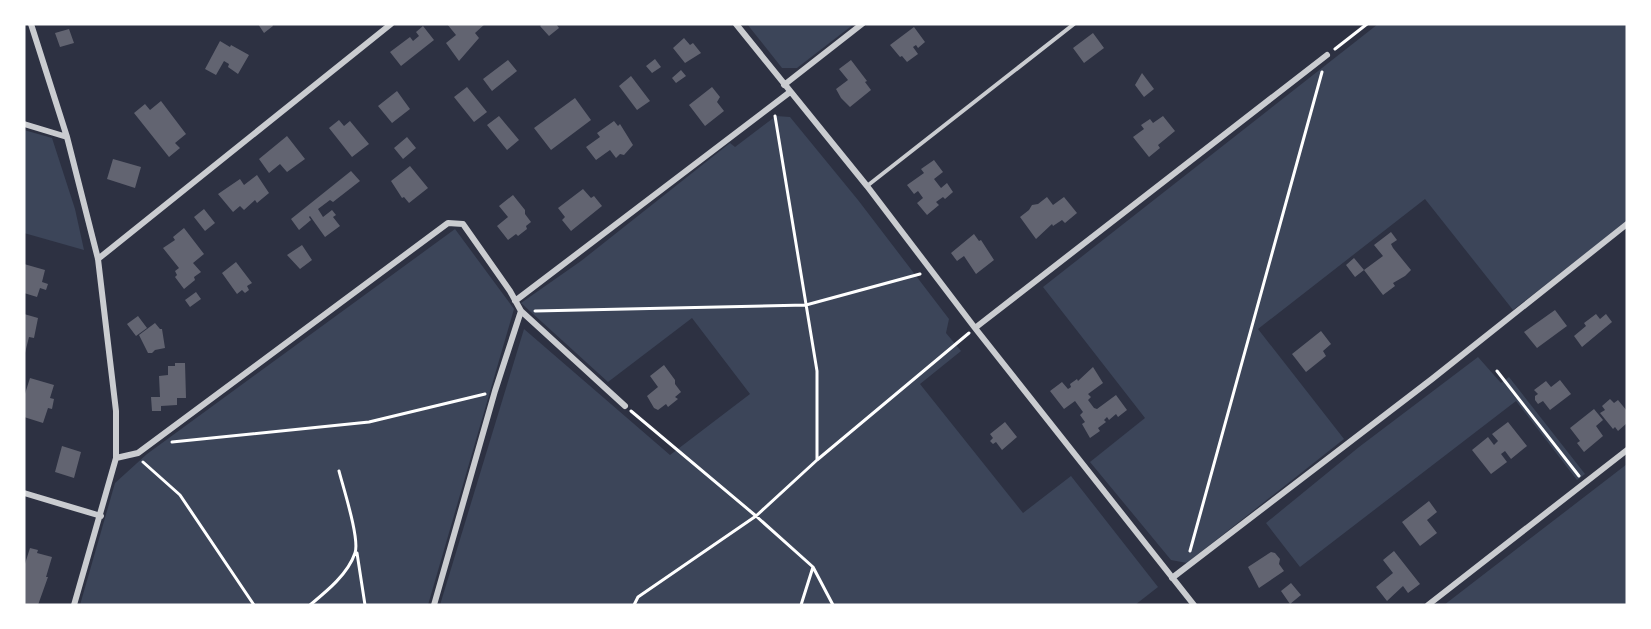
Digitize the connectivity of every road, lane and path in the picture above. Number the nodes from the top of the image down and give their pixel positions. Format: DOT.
graph roads {
  1 [pos="31,24"];
  2 [pos="391,24"];
  3 [pos="736,24"];
  4 [pos="862,24"];
  5 [pos="1074,24"];
  6 [pos="1367,24"];
  7 [pos="1327,55"];
  8 [pos="784,85"];
  9 [pos="790,92"];
  10 [pos="770,107"];
  11 [pos="24,124"];
  12 [pos="67,137"];
  13 [pos="867,186"];
  14 [pos="1627,224"];
  15 [pos="98,259"];
  16 [pos="931,271"];
  17 [pos="515,301"];
  18 [pos="806,305"];
  19 [pos="521,311"];
  20 [pos="975,328"];
  21 [pos="1497,371"];
  22 [pos="495,391"];
  23 [pos="624,406"];
  24 [pos="149,444"];
  25 [pos="1627,450"];
  26 [pos="138,453"];
  27 [pos="116,458"];
  28 [pos="817,460"];
  29 [pos="339,471"];
  30 [pos="1585,483"];
  31 [pos="24,493"];
  32 [pos="101,516"];
  33 [pos="756,516"];
  34 [pos="356,551"];
  35 [pos="813,567"];
  36 [pos="1186,568"];
  37 [pos="1172,578"];
  38 [pos="74,605"];
  39 [pos="254,605"];
  40 [pos="310,605"];
  41 [pos="365,605"];
  42 [pos="434,605"];
  43 [pos="634,605"];
  44 [pos="801,605"];
  45 [pos="833,605"];
  46 [pos="1194,605"];
  47 [pos="1428,605"];
  1 -- 12 [label="street"];
  2 -- 15 [label="street"];
  3 -- 8 [label="street"];
  4 -- 8 [label="street"];
  5 -- 13 [label="lane"];
  6 -- 7 [label="path"];
  7 -- 20 [label="street"];
  7 -- 36 [label="path"];
  8 -- 9 [label="street"];
  9 -- 10 [label="street"];
  9 -- 13 [label="street"];
  10 -- 17 [label="street"];
  10 -- 18 [label="path"];
  11 -- 12 [label="street"];
  12 -- 15 [label="street"];
  13 -- 16 [label="street"];
  14 -- 36 [label="street"];
  15 -- 27 [label="street"];
  16 -- 18 [label="path"];
  16 -- 20 [label="street"];
  17 -- 19 [label="street"];
  17 -- 24 [label="street"];
  18 -- 19 [label="path"];
  18 -- 28 [label="path"];
  19 -- 22 [label="street"];
  19 -- 23 [label="street"];
  20 -- 28 [label="path"];
  20 -- 37 [label="street"];
  21 -- 30 [label="path"];
  22 -- 24 [label="path"];
  22 -- 42 [label="street"];
  23 -- 33 [label="path"];
  24 -- 26 [label="street"];
  25 -- 30 [label="street"];
  26 -- 27 [label="street"];
  26 -- 39 [label="path"];
  27 -- 32 [label="street"];
  28 -- 33 [label="path"];
  29 -- 34 [label="path"];
  30 -- 47 [label="street"];
  31 -- 32 [label="street"];
  32 -- 38 [label="street"];
  33 -- 35 [label="path"];
  33 -- 43 [label="path"];
  34 -- 40 [label="path"];
  34 -- 41 [label="path"];
  35 -- 44 [label="path"];
  35 -- 45 [label="path"];
  36 -- 37 [label="street"];
  37 -- 46 [label="street"];
}
